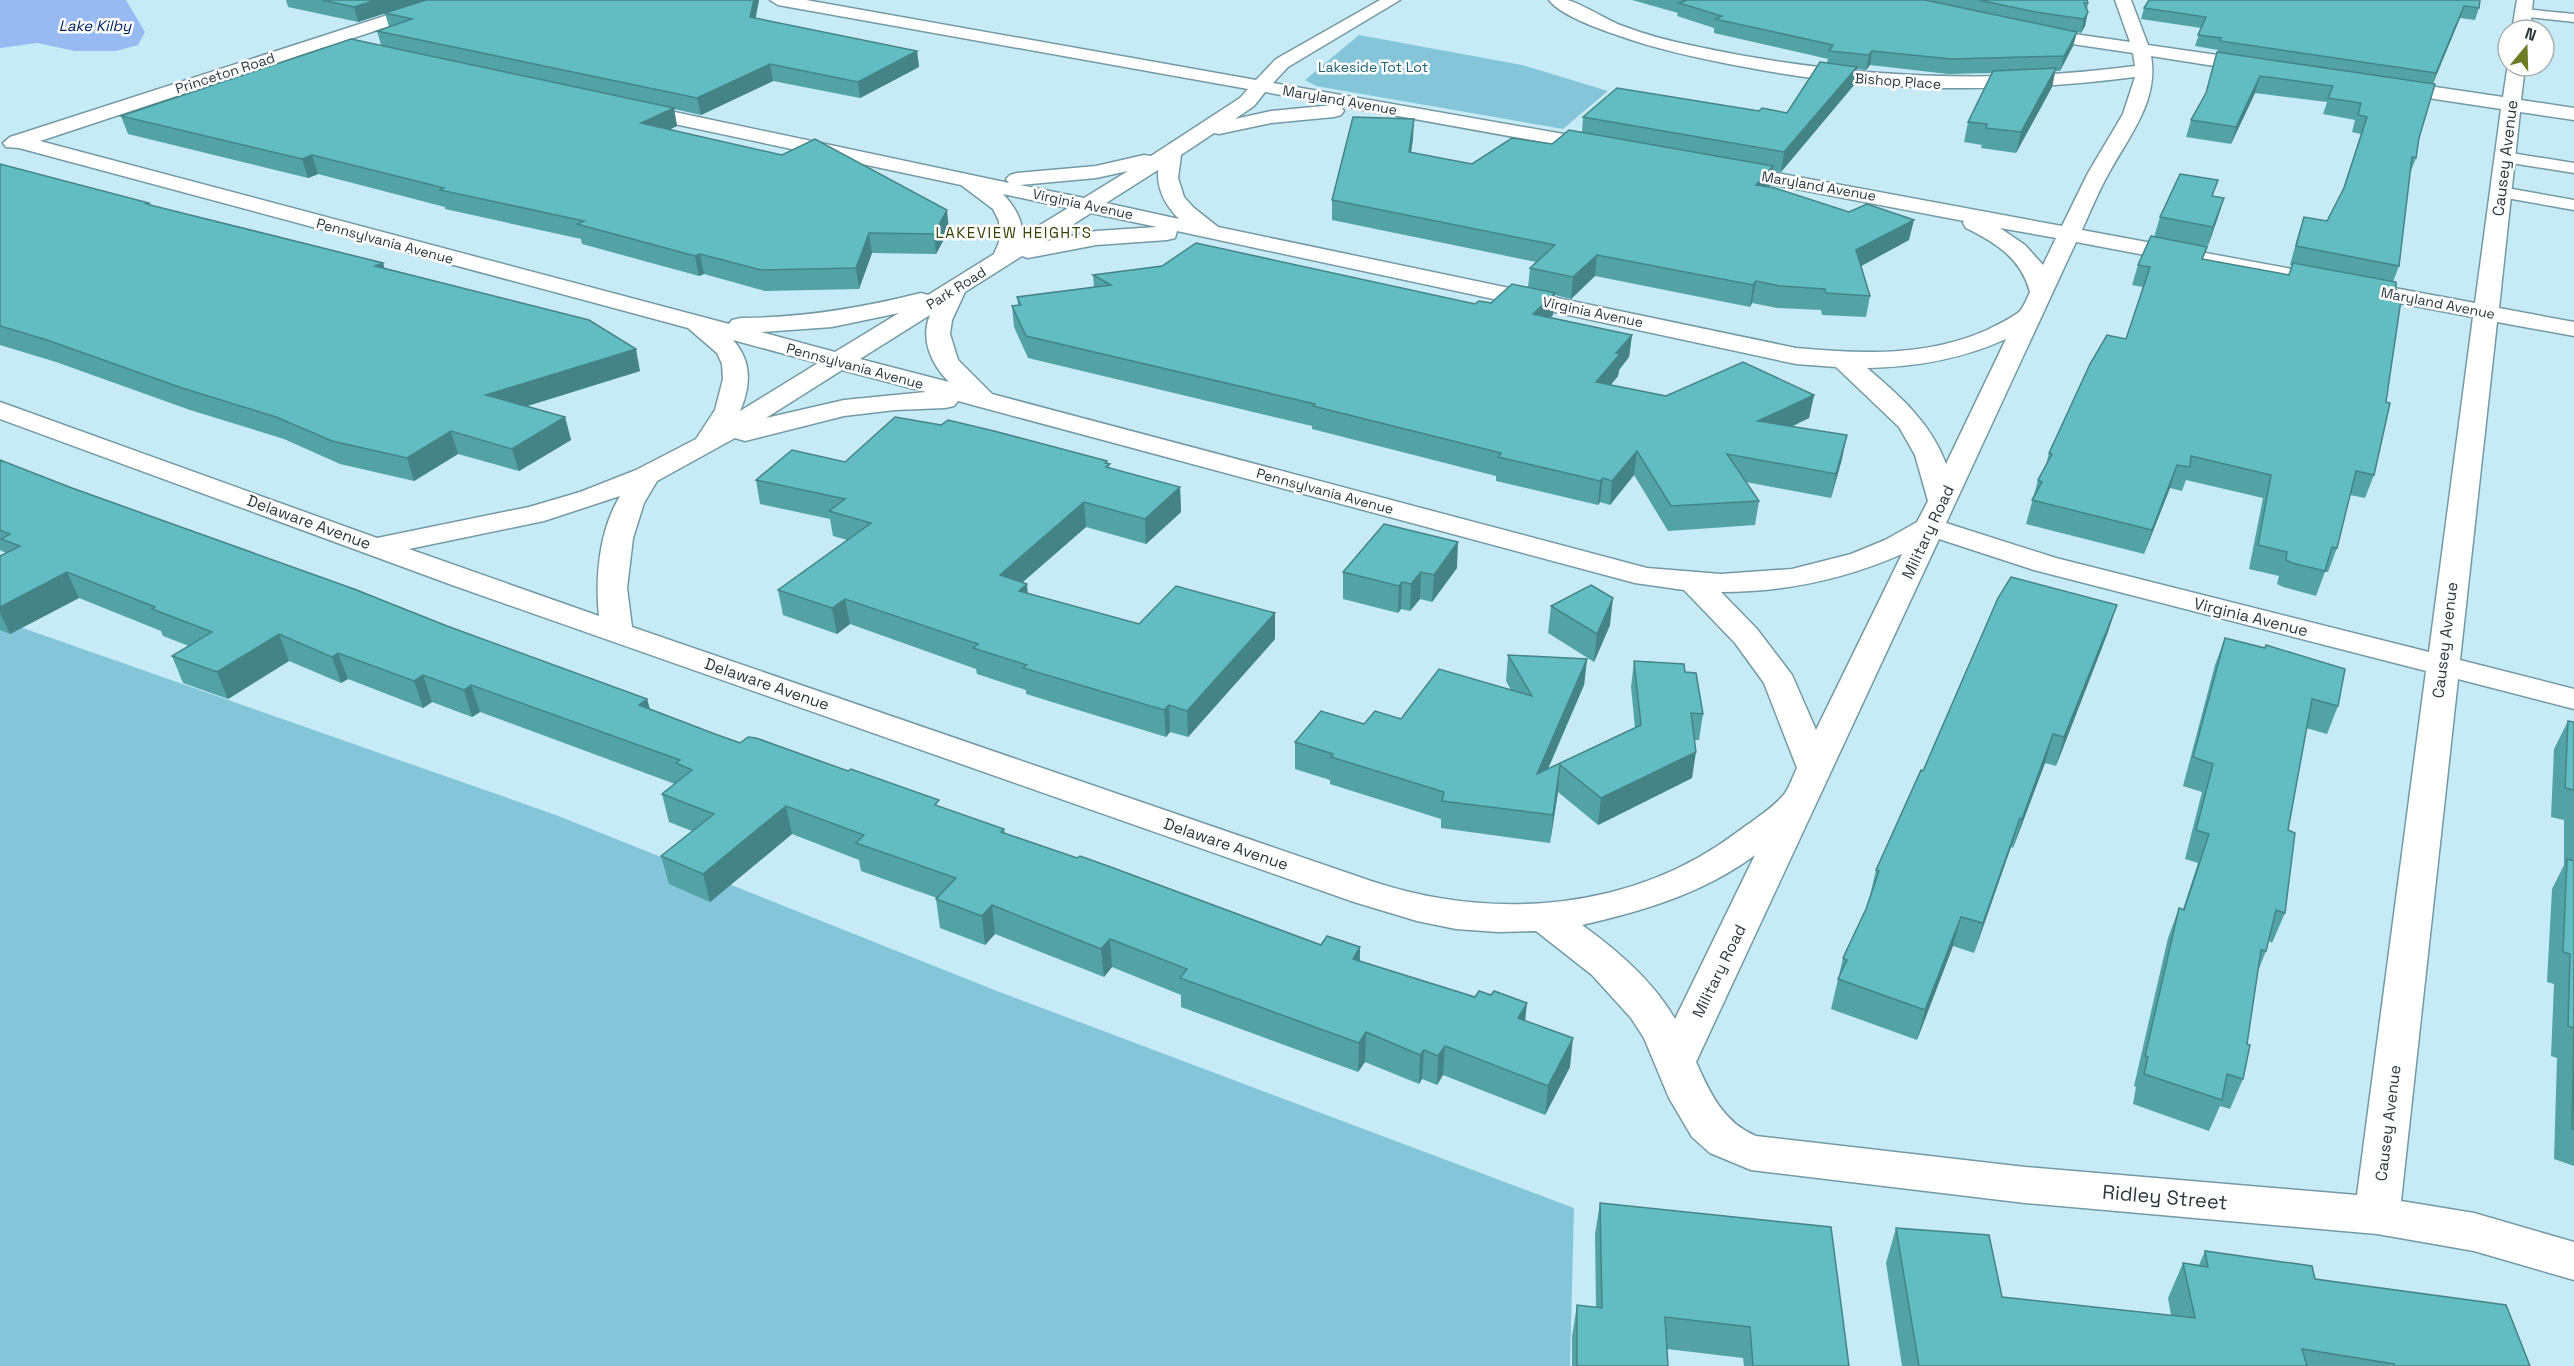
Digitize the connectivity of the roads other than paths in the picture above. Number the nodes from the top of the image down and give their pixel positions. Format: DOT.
graph roads {
  1 [pos="450,0"];
  2 [pos="778,0"];
  3 [pos="1392,0"];
  4 [pos="1557,0"];
  5 [pos="2123,0"];
  6 [pos="2523,14"];
  7 [pos="2574,18"];
  8 [pos="2013,29"];
  9 [pos="322,41"];
  10 [pos="2140,49"];
  11 [pos="403,59"];
  12 [pos="1157,68"];
  13 [pos="2144,70"];
  14 [pos="2279,70"];
  15 [pos="2514,78"];
  16 [pos="2372,84"];
  17 [pos="1262,86"];
  18 [pos="610,104"];
  19 [pos="2511,105"];
  20 [pos="1398,111"];
  21 [pos="2574,114"];
  22 [pos="1203,132"];
  23 [pos="8,144"];
  24 [pos="1620,150"];
  25 [pos="1171,153"];
  26 [pos="2505,157"];
  27 [pos="1713,167"];
  28 [pos="2574,168"];
  29 [pos="953,177"];
  30 [pos="2500,192"];
  31 [pos="1089,205"];
  32 [pos="2574,205"];
  33 [pos="1930,206"];
  34 [pos="1220,232"];
  35 [pos="2071,233"];
  36 [pos="1004,258"];
  37 [pos="956,288"];
  38 [pos="2037,303"];
  39 [pos="2486,312"];
  40 [pos="682,320"];
  41 [pos="2574,329"];
  42 [pos="1844,361"];
  43 [pos="840,362"];
  44 [pos="986,401"];
  45 [pos="0,410"];
  46 [pos="703,446"];
  47 [pos="646,476"];
  48 [pos="1936,514"];
  49 [pos="375,547"];
  50 [pos="1695,584"];
  51 [pos="617,632"];
  52 [pos="2442,665"];
  53 [pos="2574,699"];
  54 [pos="1808,785"];
  55 [pos="1544,917"];
  56 [pos="1676,1060"];
  57 [pos="2377,1215"];
  58 [pos="2574,1261"];
  1 -- 9 [label="street, Princeton Road"];
  2 -- 12 [label="street, Maryland Avenue"];
  3 -- 17 [label="street, Park Road"];
  4 -- 13 [label="street, Bishop Place"];
  5 -- 10 [label="street, Military Road"];
  6 -- 7 [label="lane"];
  8 -- 10 [label="street"];
  9 -- 11 [label="street"];
  9 -- 23 [label="street, Princeton Road"];
  10 -- 13 [label="street, Military Road"];
  10 -- 14 [label="street"];
  12 -- 17 [label="street, Maryland Avenue"];
  12 -- 22 [label="street"];
  13 -- 35 [label="street, Military Road"];
  15 -- 19 [label="street, Causey Avenue"];
  16 -- 19 [label="street"];
  17 -- 20 [label="street, Maryland Avenue"];
  17 -- 22 [label="street, Park Road"];
  18 -- 29 [label="street, Virginia Avenue"];
  19 -- 21 [label="street"];
  19 -- 26 [label="street, Causey Avenue"];
  20 -- 22 [label="street"];
  20 -- 24 [label="street, Maryland Avenue"];
  22 -- 25 [label="street, Park Road"];
  23 -- 40 [label="street, Pennsylvania Avenue"];
  25 -- 29 [label="street"];
  25 -- 31 [label="street, Park Road"];
  25 -- 34 [label="street"];
  26 -- 28 [label="lane"];
  26 -- 30 [label="street, Causey Avenue"];
  27 -- 33 [label="street, Maryland Avenue"];
  29 -- 31 [label="street, Virginia Avenue"];
  29 -- 36 [label="street"];
  30 -- 32 [label="lane"];
  30 -- 39 [label="street, Causey Avenue"];
  31 -- 34 [label="street, Virginia Avenue"];
  31 -- 36 [label="street, Park Road"];
  33 -- 35 [label="street, Maryland Avenue"];
  33 -- 38 [label="street"];
  34 -- 36 [label="street"];
  34 -- 42 [label="street, Virginia Avenue"];
  35 -- 38 [label="street, Military Road"];
  35 -- 39 [label="street, Maryland Avenue"];
  36 -- 37 [label="street, Park Road"];
  37 -- 40 [label="street"];
  37 -- 43 [label="street, Park Road"];
  37 -- 44 [label="street"];
  38 -- 42 [label="street, Virginia Avenue"];
  38 -- 48 [label="street, Military Road"];
  39 -- 41 [label="street, Maryland Avenue"];
  39 -- 52 [label="street, Causey Avenue"];
  40 -- 43 [label="street, Pennsylvania Avenue"];
  40 -- 46 [label="street"];
  42 -- 48 [label="street"];
  43 -- 44 [label="street, Pennsylvania Avenue"];
  43 -- 46 [label="street, Park Road"];
  44 -- 46 [label="street"];
  44 -- 50 [label="street, Pennsylvania Avenue"];
  45 -- 49 [label="street, Delaware Avenue"];
  46 -- 47 [label="street, Park Road"];
  47 -- 49 [label="street, Park Road"];
  47 -- 51 [label="street"];
  48 -- 50 [label="street, Pennsylvania Avenue"];
  48 -- 52 [label="street, Virginia Avenue"];
  48 -- 54 [label="street, Military Road"];
  49 -- 51 [label="street, Delaware Avenue"];
  50 -- 54 [label="street"];
  51 -- 55 [label="street, Delaware Avenue"];
  52 -- 53 [label="street, Virginia Avenue"];
  52 -- 57 [label="street, Causey Avenue"];
  54 -- 55 [label="street, Delaware Avenue"];
  54 -- 56 [label="street, Military Road"];
  55 -- 56 [label="street"];
  56 -- 57 [label="street, Ridley Street"];
  57 -- 58 [label="street, Ridley Street"];
}
